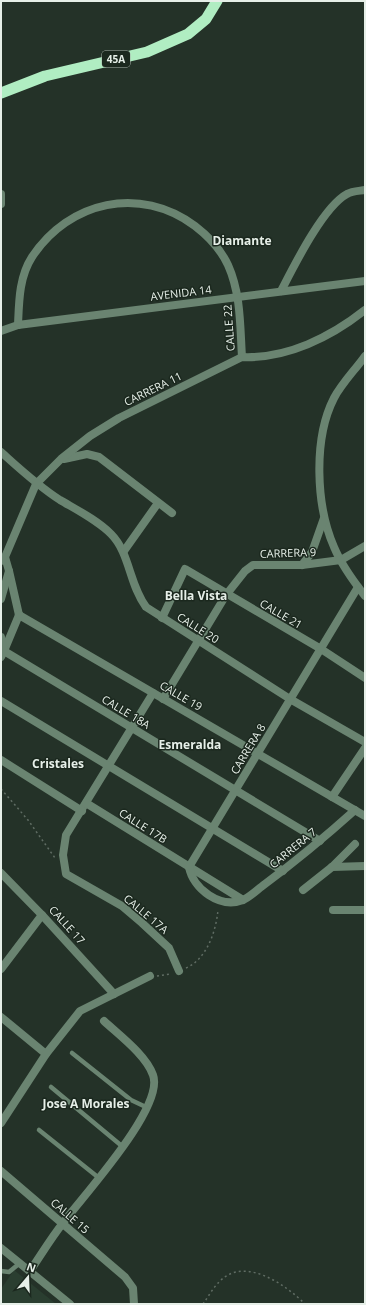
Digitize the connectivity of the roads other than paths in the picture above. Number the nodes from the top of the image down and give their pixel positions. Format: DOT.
graph roads {
  1 [pos="217,1"];
  2 [pos="1,93"];
  3 [pos="365,190"];
  4 [pos="1,194"];
  5 [pos="1,204"];
  6 [pos="365,281"];
  7 [pos="280,291"];
  8 [pos="238,297"];
  9 [pos="365,310"];
  10 [pos="18,325"];
  11 [pos="1,331"];
  12 [pos="365,356"];
  13 [pos="242,357"];
  14 [pos="1,452"];
  15 [pos="61,460"];
  16 [pos="36,484"];
  17 [pos="158,503"];
  18 [pos="172,513"];
  19 [pos="324,518"];
  20 [pos="365,546"];
  21 [pos="124,551"];
  22 [pos="3,559"];
  23 [pos="341,560"];
  24 [pos="302,566"];
  25 [pos="9,571"];
  26 [pos="358,587"];
  27 [pos="226,595"];
  28 [pos="365,596"];
  29 [pos="1,599"];
  30 [pos="19,615"];
  31 [pos="162,618"];
  32 [pos="1,637"];
  33 [pos="198,641"];
  34 [pos="321,649"];
  35 [pos="2,654"];
  36 [pos="365,678"];
  37 [pos="153,693"];
  38 [pos="164,699"];
  39 [pos="290,699"];
  40 [pos="1,701"];
  41 [pos="132,728"];
  42 [pos="365,742"];
  43 [pos="365,748"];
  44 [pos="258,754"];
  45 [pos="1,760"];
  46 [pos="109,766"];
  47 [pos="235,791"];
  48 [pos="332,797"];
  49 [pos="84,807"];
  50 [pos="355,810"];
  51 [pos="365,816"];
  52 [pos="212,828"];
  53 [pos="320,841"];
  54 [pos="355,844"];
  55 [pos="365,866"];
  56 [pos="332,867"];
  57 [pos="189,868"];
  58 [pos="283,871"];
  59 [pos="1,873"];
  60 [pos="304,890"];
  61 [pos="243,900"];
  62 [pos="333,910"];
  63 [pos="365,910"];
  64 [pos="42,914"];
  65 [pos="1,969"];
  66 [pos="179,972"];
  67 [pos="150,976"];
  68 [pos="114,994"];
  69 [pos="1,1017"];
  70 [pos="104,1020"];
  71 [pos="72,1053"];
  72 [pos="46,1054"];
  73 [pos="51,1087"];
  74 [pos="148,1108"];
  75 [pos="1,1123"];
  76 [pos="39,1130"];
  77 [pos="123,1147"];
  78 [pos="1,1171"];
  79 [pos="99,1178"];
  80 [pos="62,1223"];
  81 [pos="1,1248"];
  82 [pos="20,1263"];
  83 [pos="1,1271"];
  84 [pos="30,1271"];
  85 [pos="70,1304"];
  86 [pos="134,1304"];
  1 -- 2 [label="highway, 45A"];
  3 -- 7 [label="street"];
  4 -- 5 [label="street"];
  6 -- 7 [label="street, AVENIDA 14"];
  7 -- 8 [label="street, AVENIDA 14"];
  8 -- 10 [label="street, AVENIDA 14"];
  8 -- 10 [label="street, CALLE 22"];
  8 -- 13 [label="street, CALLE 22"];
  9 -- 13 [label="street, CARRERA 11"];
  10 -- 11 [label="street, AVENIDA 14"];
  12 -- 19 [label="street"];
  13 -- 15 [label="street, CARRERA 11"];
  14 -- 16 [label="street, CALLE 20"];
  15 -- 16 [label="street, CARRERA 11"];
  15 -- 17 [label="street"];
  16 -- 21 [label="street, CALLE 20"];
  16 -- 22 [label="street, CARRERA 11"];
  17 -- 18 [label="street"];
  17 -- 21 [label="street"];
  19 -- 23 [label="street"];
  19 -- 24 [label="street"];
  20 -- 23 [label="street"];
  21 -- 31 [label="street, CALLE 20"];
  22 -- 25 [label="street"];
  23 -- 24 [label="street, CARRERA 9"];
  23 -- 26 [label="street"];
  24 -- 27 [label="street, CARRERA 9"];
  25 -- 29 [label="street"];
  25 -- 30 [label="street"];
  26 -- 28 [label="street"];
  26 -- 34 [label="street, CARRERA 8"];
  27 -- 31 [label="street, CALLE 21"];
  27 -- 33 [label="street, CARRERA 9"];
  27 -- 34 [label="street, CALLE 21"];
  30 -- 35 [label="street"];
  30 -- 37 [label="street, CALLE 19"];
  31 -- 33 [label="street, CALLE 20"];
  32 -- 35 [label="street"];
  33 -- 38 [label="street, CARRERA 9"];
  33 -- 39 [label="street, CALLE 20"];
  34 -- 36 [label="street, CALLE 21"];
  34 -- 39 [label="street, CARRERA 8"];
  35 -- 41 [label="street, CALLE 18A"];
  37 -- 38 [label="street, CALLE 19"];
  37 -- 41 [label="street"];
  38 -- 44 [label="street, CALLE 19"];
  39 -- 42 [label="street, CALLE 20"];
  39 -- 44 [label="street, CARRERA 8"];
  40 -- 46 [label="street"];
  41 -- 46 [label="street"];
  41 -- 47 [label="street, CALLE 18A"];
  43 -- 48 [label="street"];
  44 -- 47 [label="street, CARRERA 8"];
  44 -- 48 [label="street, CALLE 19"];
  45 -- 49 [label="street, CALLE 17B"];
  46 -- 49 [label="street"];
  46 -- 52 [label="street"];
  47 -- 52 [label="street, CARRERA 8"];
  47 -- 53 [label="street, CALLE 18A"];
  48 -- 50 [label="street, CALLE 19"];
  49 -- 57 [label="street, CALLE 17B"];
  49 -- 66 [label="street, CALLE 17A"];
  50 -- 51 [label="street, CALLE 19"];
  50 -- 53 [label="street, CARRERA 7"];
  52 -- 57 [label="street, CARRERA 8"];
  52 -- 58 [label="street"];
  53 -- 58 [label="street, CARRERA 7"];
  54 -- 56 [label="street"];
  55 -- 56 [label="street"];
  56 -- 60 [label="street"];
  57 -- 61 [label="street"];
  57 -- 61 [label="street"];
  58 -- 61 [label="street, CARRERA 7"];
  59 -- 64 [label="street, CALLE 17"];
  62 -- 63 [label="street"];
  64 -- 65 [label="street"];
  64 -- 68 [label="street, CALLE 17"];
  67 -- 68 [label="street"];
  68 -- 72 [label="street"];
  69 -- 72 [label="street"];
  70 -- 74 [label="street"];
  71 -- 74 [label="lane"];
  72 -- 75 [label="street"];
  73 -- 77 [label="lane"];
  74 -- 77 [label="street"];
  76 -- 79 [label="lane"];
  77 -- 79 [label="street"];
  78 -- 80 [label="street, CALLE 15"];
  79 -- 80 [label="street"];
  80 -- 84 [label="street"];
  80 -- 86 [label="street, CALLE 15"];
  81 -- 82 [label="street"];
  82 -- 83 [label="lane"];
  82 -- 84 [label="street"];
  84 -- 85 [label="street"];
}
